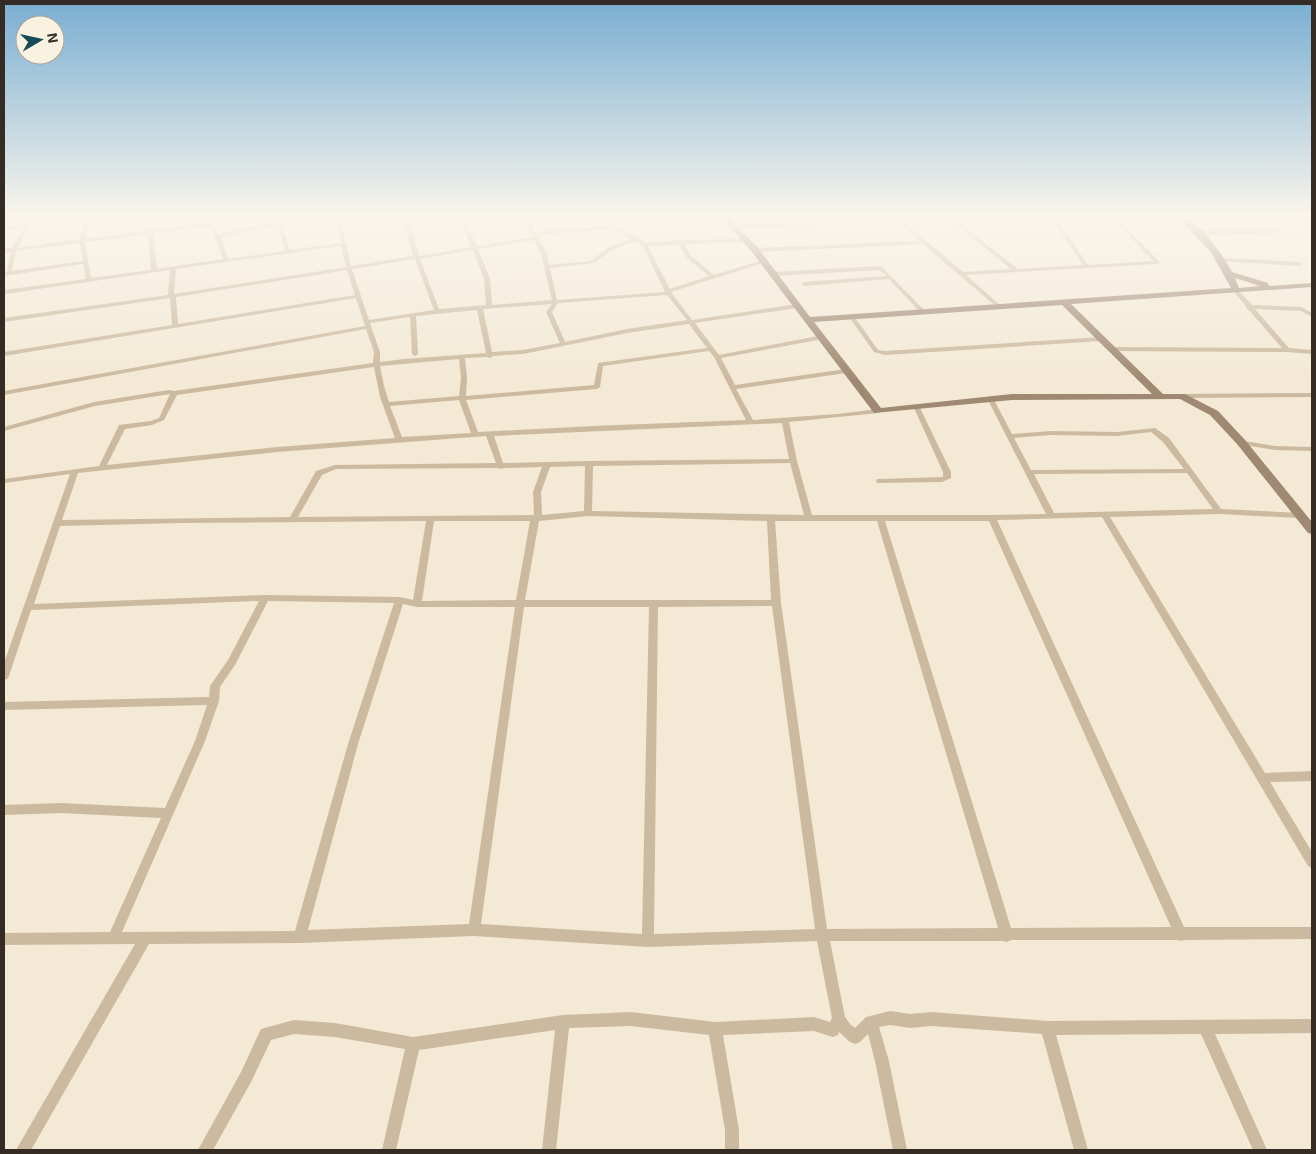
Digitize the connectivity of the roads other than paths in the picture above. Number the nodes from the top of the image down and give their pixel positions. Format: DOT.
graph roads {
  1 [pos="20,272"];
  2 [pos="87,272"];
  3 [pos="148,272"];
  4 [pos="173,272"];
  5 [pos="324,272"];
  6 [pos="350,272"];
  7 [pos="422,272"];
  8 [pos="484,272"];
  9 [pos="549,272"];
  10 [pos="659,272"];
  11 [pos="707,272"];
  12 [pos="727,272"];
  13 [pos="811,272"];
  14 [pos="884,272"];
  15 [pos="960,272"];
  16 [pos="1001,272"];
  17 [pos="6,274"];
  18 [pos="772,274"];
  19 [pos="962,274"];
  20 [pos="1230,274"];
  21 [pos="712,276"];
  22 [pos="888,278"];
  23 [pos="89,280"];
  24 [pos="804,284"];
  25 [pos="1312,285"];
  26 [pos="1280,288"];
  27 [pos="1236,290"];
  28 [pos="4,292"];
  29 [pos="669,292"];
  30 [pos="172,295"];
  31 [pos="357,296"];
  32 [pos="1064,302"];
  33 [pos="555,303"];
  34 [pos="797,306"];
  35 [pos="999,306"];
  36 [pos="480,308"];
  37 [pos="490,308"];
  38 [pos="1248,308"];
  39 [pos="437,311"];
  40 [pos="923,312"];
  41 [pos="413,315"];
  42 [pos="1312,315"];
  43 [pos="852,317"];
  44 [pos="4,320"];
  45 [pos="808,320"];
  46 [pos="689,321"];
  47 [pos="367,325"];
  48 [pos="175,326"];
  49 [pos="823,337"];
  50 [pos="1102,339"];
  51 [pos="563,343"];
  52 [pos="712,349"];
  53 [pos="1112,349"];
  54 [pos="1287,350"];
  55 [pos="1312,352"];
  56 [pos="4,354"];
  57 [pos="415,354"];
  58 [pos="490,356"];
  59 [pos="717,357"];
  60 [pos="462,358"];
  61 [pos="428,359"];
  62 [pos="404,361"];
  63 [pos="376,364"];
  64 [pos="846,371"];
  65 [pos="734,387"];
  66 [pos="4,393"];
  67 [pos="174,393"];
  68 [pos="1312,395"];
  69 [pos="1182,396"];
  70 [pos="1162,397"];
  71 [pos="462,398"];
  72 [pos="990,398"];
  73 [pos="387,404"];
  74 [pos="917,408"];
  75 [pos="878,411"];
  76 [pos="785,420"];
  77 [pos="750,422"];
  78 [pos="4,429"];
  79 [pos="488,433"];
  80 [pos="474,434"];
  81 [pos="1010,436"];
  82 [pos="399,440"];
  83 [pos="1241,442"];
  84 [pos="1276,448"];
  85 [pos="1312,449"];
  86 [pos="1248,454"];
  87 [pos="793,461"];
  88 [pos="589,463"];
  89 [pos="547,465"];
  90 [pos="102,467"];
  91 [pos="501,467"];
  92 [pos="75,471"];
  93 [pos="1189,471"];
  94 [pos="1029,472"];
  95 [pos="880,481"];
  96 [pos="4,482"];
  97 [pos="1219,511"];
  98 [pos="588,513"];
  99 [pos="1051,515"];
  100 [pos="1105,515"];
  101 [pos="1299,515"];
  102 [pos="536,518"];
  103 [pos="771,518"];
  104 [pos="809,518"];
  105 [pos="880,518"];
  106 [pos="992,518"];
  107 [pos="430,519"];
  108 [pos="292,520"];
  109 [pos="58,523"];
  110 [pos="1312,530"];
  111 [pos="265,598"];
  112 [pos="400,600"];
  113 [pos="520,603"];
  114 [pos="654,603"];
  115 [pos="776,603"];
  116 [pos="416,604"];
  117 [pos="29,608"];
  118 [pos="4,676"];
  119 [pos="214,701"];
  120 [pos="4,706"];
  121 [pos="1312,776"];
  122 [pos="1263,778"];
  123 [pos="4,810"];
  124 [pos="169,813"];
  125 [pos="1312,862"];
  126 [pos="474,930"];
  127 [pos="1312,933"];
  128 [pos="822,935"];
  129 [pos="1180,935"];
  130 [pos="1006,936"];
  131 [pos="300,937"];
  132 [pos="146,938"];
  133 [pos="4,939"];
  134 [pos="112,939"];
  135 [pos="648,942"];
  136 [pos="839,1019"];
  137 [pos="563,1022"];
  138 [pos="871,1022"];
  139 [pos="1312,1026"];
  140 [pos="715,1028"];
  141 [pos="1047,1028"];
  142 [pos="1205,1028"];
  143 [pos="412,1044"];
  144 [pos="22,1150"];
  145 [pos="205,1150"];
  146 [pos="389,1150"];
  147 [pos="549,1150"];
  148 [pos="732,1150"];
  149 [pos="900,1150"];
  150 [pos="1081,1150"];
  151 [pos="1260,1150"];
  1 -- 17 [label="street"];
  2 -- 23 [label="street"];
  3 -- 23 [label="street"];
  4 -- 30 [label="street"];
  5 -- 30 [label="street"];
  6 -- 31 [label="street"];
  7 -- 39 [label="street"];
  8 -- 37 [label="street"];
  9 -- 33 [label="street"];
  10 -- 29 [label="street"];
  11 -- 21 [label="street"];
  12 -- 21 [label="street"];
  13 -- 18 [label="street"];
  14 -- 22 [label="street"];
  15 -- 19 [label="street"];
  16 -- 19 [label="street"];
  18 -- 34 [label="street"];
  19 -- 35 [label="street"];
  20 -- 26 [label="street"];
  20 -- 27 [label="street"];
  21 -- 29 [label="street"];
  22 -- 24 [label="street"];
  22 -- 40 [label="street"];
  23 -- 28 [label="street"];
  25 -- 26 [label="street"];
  26 -- 27 [label="street"];
  27 -- 32 [label="street"];
  27 -- 38 [label="street"];
  29 -- 33 [label="street"];
  29 -- 46 [label="street"];
  30 -- 44 [label="street"];
  30 -- 48 [label="street"];
  31 -- 47 [label="street"];
  31 -- 48 [label="street"];
  32 -- 35 [label="street"];
  32 -- 50 [label="street"];
  33 -- 37 [label="street"];
  33 -- 51 [label="street"];
  34 -- 45 [label="street"];
  34 -- 46 [label="street"];
  35 -- 40 [label="street"];
  36 -- 37 [label="street"];
  36 -- 39 [label="street"];
  36 -- 58 [label="street"];
  38 -- 42 [label="street"];
  38 -- 54 [label="street"];
  39 -- 41 [label="street"];
  40 -- 43 [label="street"];
  41 -- 47 [label="street"];
  41 -- 57 [label="street"];
  43 -- 45 [label="street"];
  43 -- 50 [label="street"];
  45 -- 49 [label="street"];
  46 -- 51 [label="street"];
  46 -- 52 [label="street"];
  47 -- 63 [label="street"];
  47 -- 66 [label="street"];
  48 -- 56 [label="street"];
  49 -- 59 [label="street"];
  49 -- 64 [label="street"];
  50 -- 53 [label="street"];
  51 -- 58 [label="street"];
  52 -- 59 [label="street"];
  52 -- 71 [label="street"];
  53 -- 54 [label="street"];
  53 -- 70 [label="street"];
  54 -- 55 [label="street"];
  57 -- 61 [label="street"];
  57 -- 62 [label="street"];
  58 -- 60 [label="street"];
  59 -- 65 [label="street"];
  60 -- 61 [label="street"];
  60 -- 71 [label="street"];
  61 -- 62 [label="street"];
  62 -- 63 [label="street"];
  63 -- 67 [label="street"];
  63 -- 73 [label="street"];
  64 -- 65 [label="street"];
  64 -- 75 [label="street"];
  65 -- 77 [label="street"];
  67 -- 78 [label="street"];
  67 -- 90 [label="street"];
  68 -- 69 [label="street"];
  69 -- 70 [label="street"];
  69 -- 83 [label="street"];
  70 -- 72 [label="street"];
  71 -- 73 [label="street"];
  71 -- 80 [label="street"];
  72 -- 74 [label="street"];
  72 -- 81 [label="street"];
  73 -- 82 [label="street"];
  74 -- 75 [label="street"];
  74 -- 95 [label="street"];
  75 -- 76 [label="street"];
  76 -- 77 [label="street"];
  76 -- 87 [label="street"];
  77 -- 79 [label="street"];
  79 -- 80 [label="street"];
  79 -- 91 [label="street"];
  80 -- 82 [label="street"];
  81 -- 93 [label="street"];
  81 -- 94 [label="street"];
  82 -- 90 [label="street"];
  83 -- 84 [label="street"];
  83 -- 86 [label="street"];
  84 -- 85 [label="street"];
  84 -- 86 [label="street"];
  86 -- 101 [label="street"];
  87 -- 88 [label="street"];
  87 -- 104 [label="street"];
  88 -- 89 [label="street"];
  88 -- 98 [label="street"];
  89 -- 91 [label="street"];
  89 -- 102 [label="street"];
  90 -- 92 [label="street"];
  91 -- 108 [label="street"];
  92 -- 96 [label="street"];
  92 -- 109 [label="street"];
  93 -- 94 [label="street"];
  93 -- 97 [label="street"];
  94 -- 99 [label="street"];
  97 -- 100 [label="street"];
  97 -- 101 [label="street"];
  98 -- 102 [label="street"];
  98 -- 103 [label="street"];
  99 -- 100 [label="street"];
  99 -- 106 [label="street"];
  100 -- 122 [label="street"];
  101 -- 110 [label="street"];
  102 -- 107 [label="street"];
  102 -- 113 [label="street"];
  103 -- 104 [label="street"];
  103 -- 115 [label="street"];
  104 -- 105 [label="street"];
  105 -- 106 [label="street"];
  105 -- 130 [label="street"];
  106 -- 129 [label="street"];
  107 -- 108 [label="street"];
  107 -- 116 [label="street"];
  108 -- 109 [label="street"];
  109 -- 117 [label="street"];
  111 -- 112 [label="street"];
  111 -- 117 [label="street"];
  111 -- 119 [label="street"];
  112 -- 116 [label="street"];
  112 -- 131 [label="street"];
  113 -- 114 [label="street"];
  113 -- 116 [label="street"];
  113 -- 126 [label="street"];
  114 -- 115 [label="street"];
  114 -- 135 [label="street"];
  115 -- 128 [label="street"];
  117 -- 118 [label="street"];
  119 -- 120 [label="street"];
  119 -- 124 [label="street"];
  121 -- 122 [label="street"];
  122 -- 125 [label="street"];
  123 -- 124 [label="street"];
  124 -- 134 [label="street"];
  126 -- 131 [label="street"];
  126 -- 135 [label="street"];
  127 -- 129 [label="street"];
  128 -- 130 [label="street"];
  128 -- 135 [label="street"];
  128 -- 136 [label="street"];
  129 -- 130 [label="street"];
  131 -- 132 [label="street"];
  132 -- 134 [label="street"];
  132 -- 144 [label="street"];
  133 -- 134 [label="street"];
  136 -- 138 [label="street"];
  136 -- 140 [label="street"];
  137 -- 140 [label="street"];
  137 -- 143 [label="street"];
  137 -- 147 [label="street"];
  138 -- 141 [label="street"];
  138 -- 149 [label="street"];
  139 -- 142 [label="street"];
  140 -- 148 [label="street"];
  141 -- 142 [label="street"];
  141 -- 150 [label="street"];
  142 -- 151 [label="street"];
  143 -- 145 [label="street"];
  143 -- 146 [label="street"];
}
